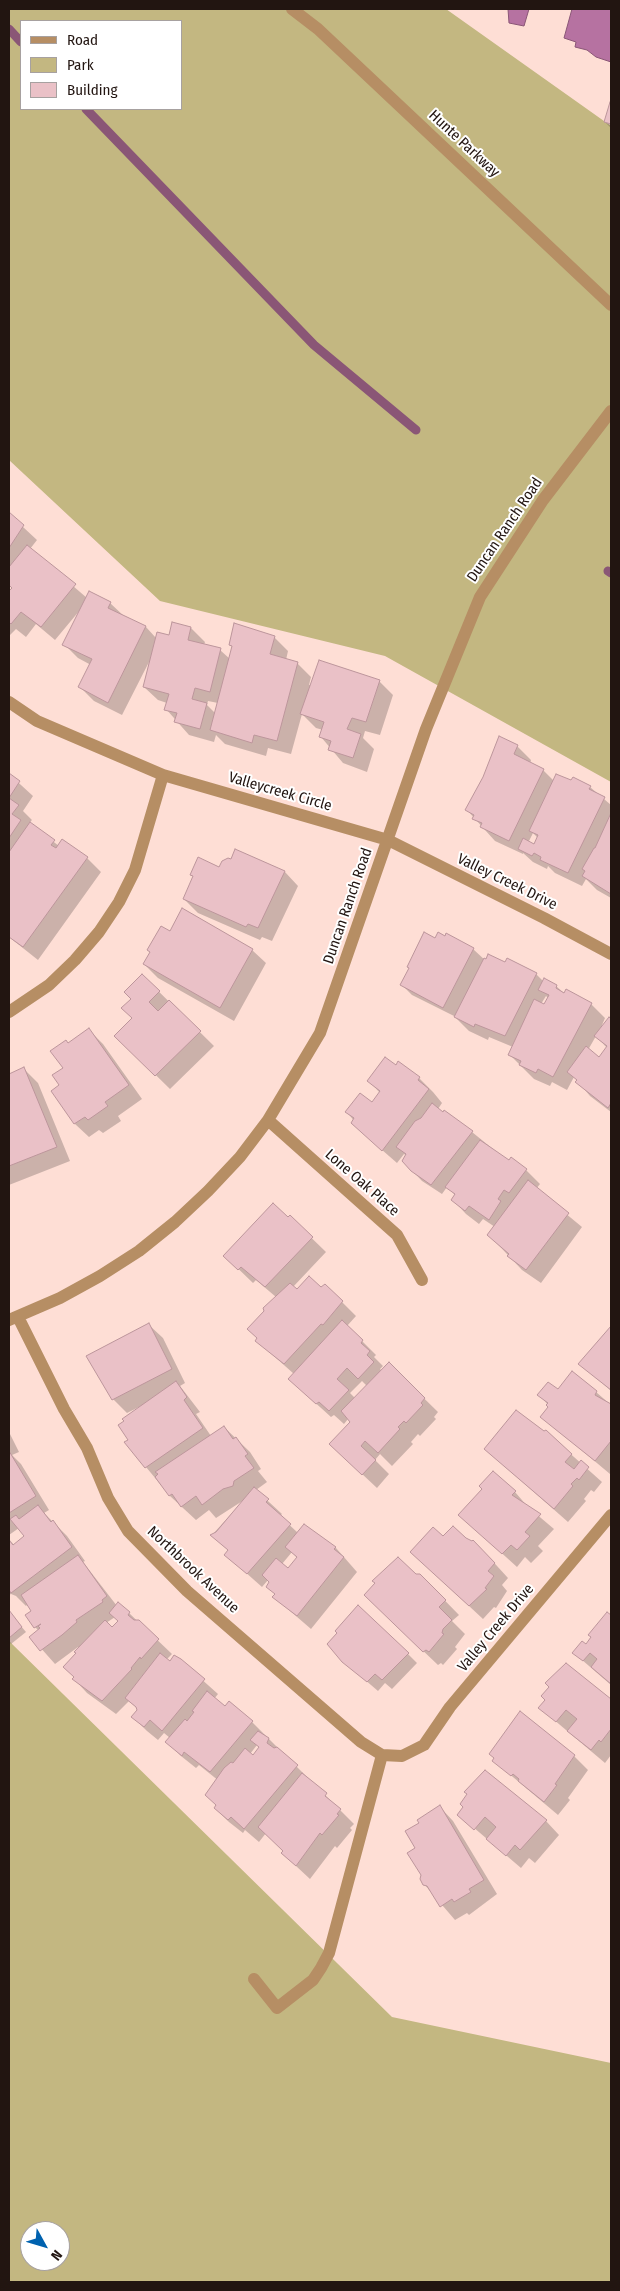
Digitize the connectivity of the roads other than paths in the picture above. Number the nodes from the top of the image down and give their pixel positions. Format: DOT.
graph roads {
  1 [pos="292,9"];
  2 [pos="611,305"];
  3 [pos="611,411"];
  4 [pos="9,702"];
  5 [pos="163,775"];
  6 [pos="388,840"];
  7 [pos="611,954"];
  8 [pos="9,1012"];
  9 [pos="268,1120"];
  10 [pos="422,1280"];
  11 [pos="13,1319"];
  12 [pos="611,1515"];
  13 [pos="382,1754"];
  14 [pos="402,1756"];
  15 [pos="254,1979"];
  1 -- 2 [label="street, Hunte Parkway"];
  3 -- 6 [label="street, Duncan Ranch Road"];
  4 -- 5 [label="street, Valleycreek Circle"];
  5 -- 6 [label="street, Valleycreek Circle"];
  5 -- 8 [label="street"];
  6 -- 7 [label="street, Valley Creek Drive"];
  6 -- 9 [label="street, Duncan Ranch Road"];
  9 -- 10 [label="street, Lone Oak Place"];
  9 -- 11 [label="street, Duncan Ranch Road"];
  11 -- 13 [label="street, Northbrook Avenue"];
  12 -- 14 [label="street, Valley Creek Drive"];
  13 -- 14 [label="street, Northbrook Avenue"];
  13 -- 15 [label="street"];
}
